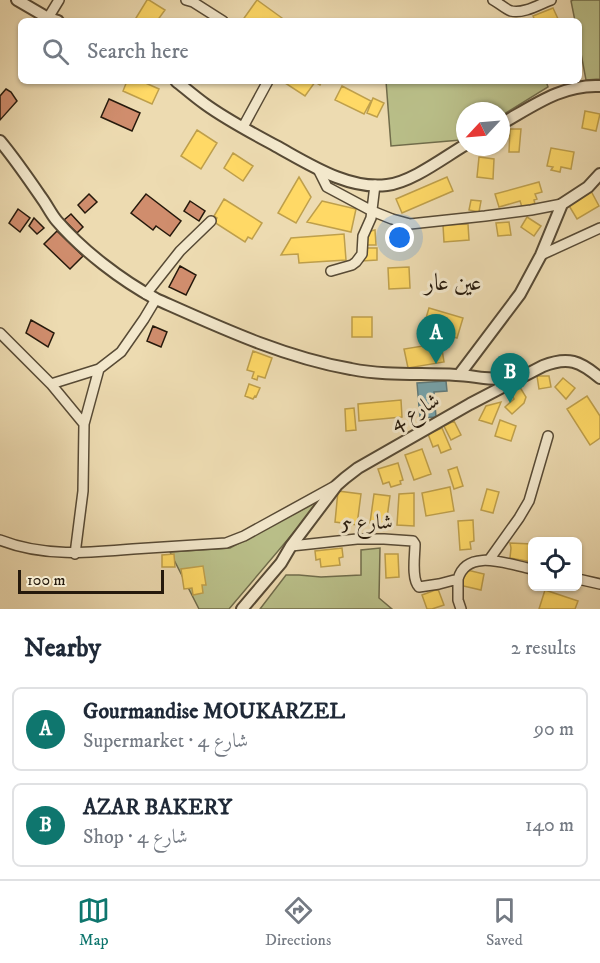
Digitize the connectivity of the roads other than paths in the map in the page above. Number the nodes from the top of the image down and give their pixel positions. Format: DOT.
graph roads {
  1 [pos="17,0"];
  2 [pos="58,0"];
  3 [pos="186,0"];
  4 [pos="494,0"];
  5 [pos="551,0"];
  6 [pos="51,18"];
  7 [pos="53,18"];
  8 [pos="218,18"];
  9 [pos="180,84"];
  10 [pos="266,84"];
  11 [pos="600,86"];
  12 [pos="510,119"];
  13 [pos="243,127"];
  14 [pos="0,141"];
  15 [pos="456,151"];
  16 [pos="318,169"];
  17 [pos="600,174"];
  18 [pos="600,183"];
  19 [pos="375,185"];
  20 [pos="588,187"];
  21 [pos="562,204"];
  22 [pos="372,212"];
  23 [pos="211,221"];
  24 [pos="600,228"];
  25 [pos="541,255"];
  26 [pos="331,271"];
  27 [pos="146,294"];
  28 [pos="156,299"];
  29 [pos="0,333"];
  30 [pos="99,369"];
  31 [pos="459,375"];
  32 [pos="600,378"];
  33 [pos="516,379"];
  34 [pos="51,384"];
  35 [pos="84,424"];
  36 [pos="548,436"];
  37 [pos="337,485"];
  38 [pos="0,540"];
  39 [pos="291,546"];
  40 [pos="75,554"];
  41 [pos="489,560"];
  42 [pos="528,568"];
  43 [pos="458,579"];
  44 [pos="582,580"];
  45 [pos="600,584"];
  46 [pos="242,609"];
  47 [pos="461,609"];
  1 -- 6 [label="street"];
  2 -- 7 [label="street"];
  3 -- 8 [label="street"];
  4 -- 5 [label="street"];
  9 -- 13 [label="street"];
  10 -- 13 [label="street"];
  11 -- 12 [label="street"];
  13 -- 16 [label="street"];
  14 -- 27 [label="street"];
  15 -- 19 [label="street"];
  16 -- 19 [label="street"];
  16 -- 22 [label="street"];
  17 -- 20 [label="street"];
  18 -- 20 [label="street"];
  19 -- 22 [label="street"];
  20 -- 21 [label="street"];
  21 -- 22 [label="street"];
  21 -- 25 [label="street"];
  22 -- 26 [label="street"];
  23 -- 27 [label="street"];
  24 -- 25 [label="street"];
  25 -- 31 [label="street"];
  27 -- 28 [label="street"];
  28 -- 30 [label="street"];
  28 -- 31 [label="street"];
  29 -- 34 [label="street"];
  30 -- 34 [label="street"];
  30 -- 35 [label="street"];
  31 -- 33 [label="street"];
  32 -- 33 [label="street, شارع 4"];
  33 -- 37 [label="street, شارع 4"];
  34 -- 35 [label="street"];
  35 -- 40 [label="street"];
  36 -- 41 [label="street"];
  37 -- 39 [label="street, شارع 4"];
  37 -- 40 [label="street"];
  38 -- 40 [label="street"];
  39 -- 43 [label="street, شارع 5"];
  39 -- 46 [label="street, شارع 4"];
  41 -- 42 [label="street, شارع 5"];
  41 -- 43 [label="street, شارع 5"];
  43 -- 47 [label="street"];
  44 -- 45 [label="street"];
}
